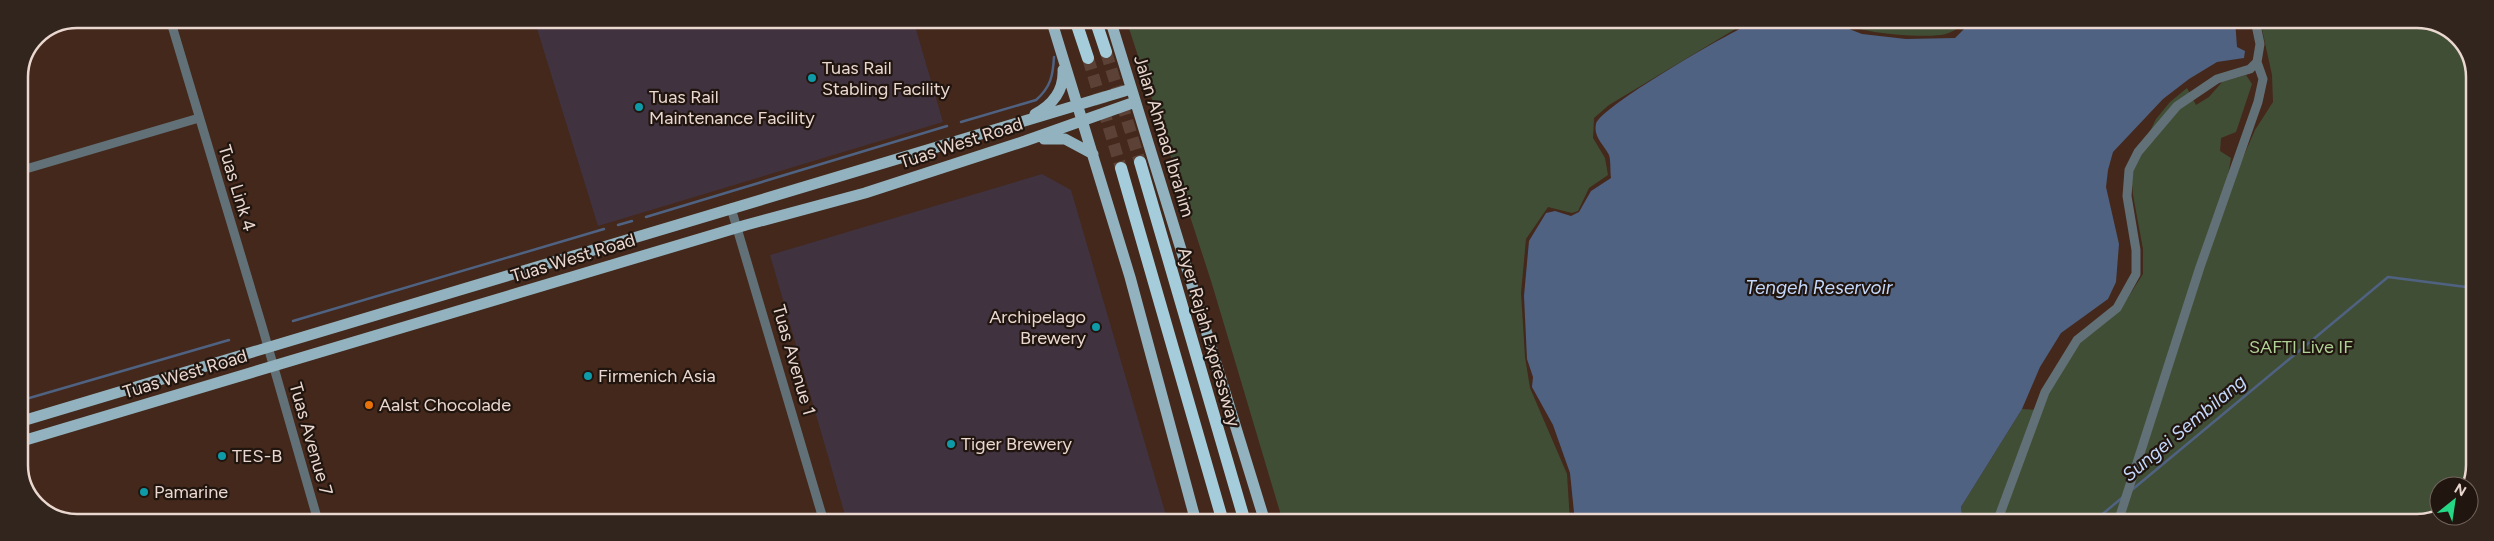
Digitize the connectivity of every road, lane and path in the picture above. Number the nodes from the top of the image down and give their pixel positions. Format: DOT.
graph roads {
  1 [pos="173,28"];
  2 [pos="1054,28"];
  3 [pos="1078,28"];
  4 [pos="1098,28"];
  5 [pos="1113,28"];
  6 [pos="2257,28"];
  7 [pos="1106,52"];
  8 [pos="1063,58"];
  9 [pos="1088,58"];
  10 [pos="2257,62"];
  11 [pos="1131,89"];
  12 [pos="1135,102"];
  13 [pos="1077,106"];
  14 [pos="199,118"];
  15 [pos="1082,120"];
  16 [pos="1018,124"];
  17 [pos="1025,141"];
  18 [pos="1093,154"];
  19 [pos="1140,162"];
  20 [pos="28,168"];
  21 [pos="1121,168"];
  22 [pos="731,208"];
  23 [pos="738,227"];
  24 [pos="268,348"];
  25 [pos="273,366"];
  26 [pos="28,419"];
  27 [pos="28,439"];
  28 [pos="316,514"];
  29 [pos="822,514"];
  30 [pos="1194,514"];
  31 [pos="1221,514"];
  32 [pos="1243,514"];
  33 [pos="1263,514"];
  34 [pos="2000,514"];
  35 [pos="2121,514"];
  1 -- 14 [label="street, Tuas Link 4"];
  2 -- 8 [label="main road"];
  3 -- 9 [label="highway"];
  4 -- 7 [label="highway"];
  5 -- 11 [label="main road, Jalan Ahmad Ibrahim"];
  6 -- 10 [label="street"];
  8 -- 13 [label="main road"];
  8 -- 16 [label="main road"];
  10 -- 34 [label="street"];
  10 -- 35 [label="street"];
  11 -- 12 [label="main road, Jalan Ahmad Ibrahim"];
  11 -- 13 [label="main road, Tuas West Road"];
  12 -- 15 [label="main road, Tuas West Road"];
  12 -- 33 [label="main road, Jalan Ahmad Ibrahim"];
  13 -- 15 [label="main road"];
  13 -- 16 [label="main road, Tuas West Road"];
  14 -- 20 [label="street"];
  14 -- 24 [label="street, Tuas Link 4"];
  15 -- 17 [label="main road, Tuas West Road"];
  15 -- 18 [label="main road"];
  16 -- 22 [label="main road, Tuas West Road"];
  17 -- 18 [label="main road"];
  17 -- 23 [label="main road, Tuas West Road"];
  18 -- 30 [label="main road"];
  19 -- 32 [label="highway, Ayer Rajah Expressway"];
  21 -- 31 [label="highway"];
  22 -- 23 [label="street, Tuas Avenue 1"];
  22 -- 24 [label="main road, Tuas West Road"];
  23 -- 25 [label="main road, Tuas West Road"];
  23 -- 29 [label="street, Tuas Avenue 1"];
  24 -- 25 [label="street, Tuas Link 4"];
  24 -- 26 [label="main road, Tuas West Road"];
  25 -- 27 [label="main road, Tuas West Road"];
  25 -- 28 [label="street, Tuas Avenue 7"];
}
